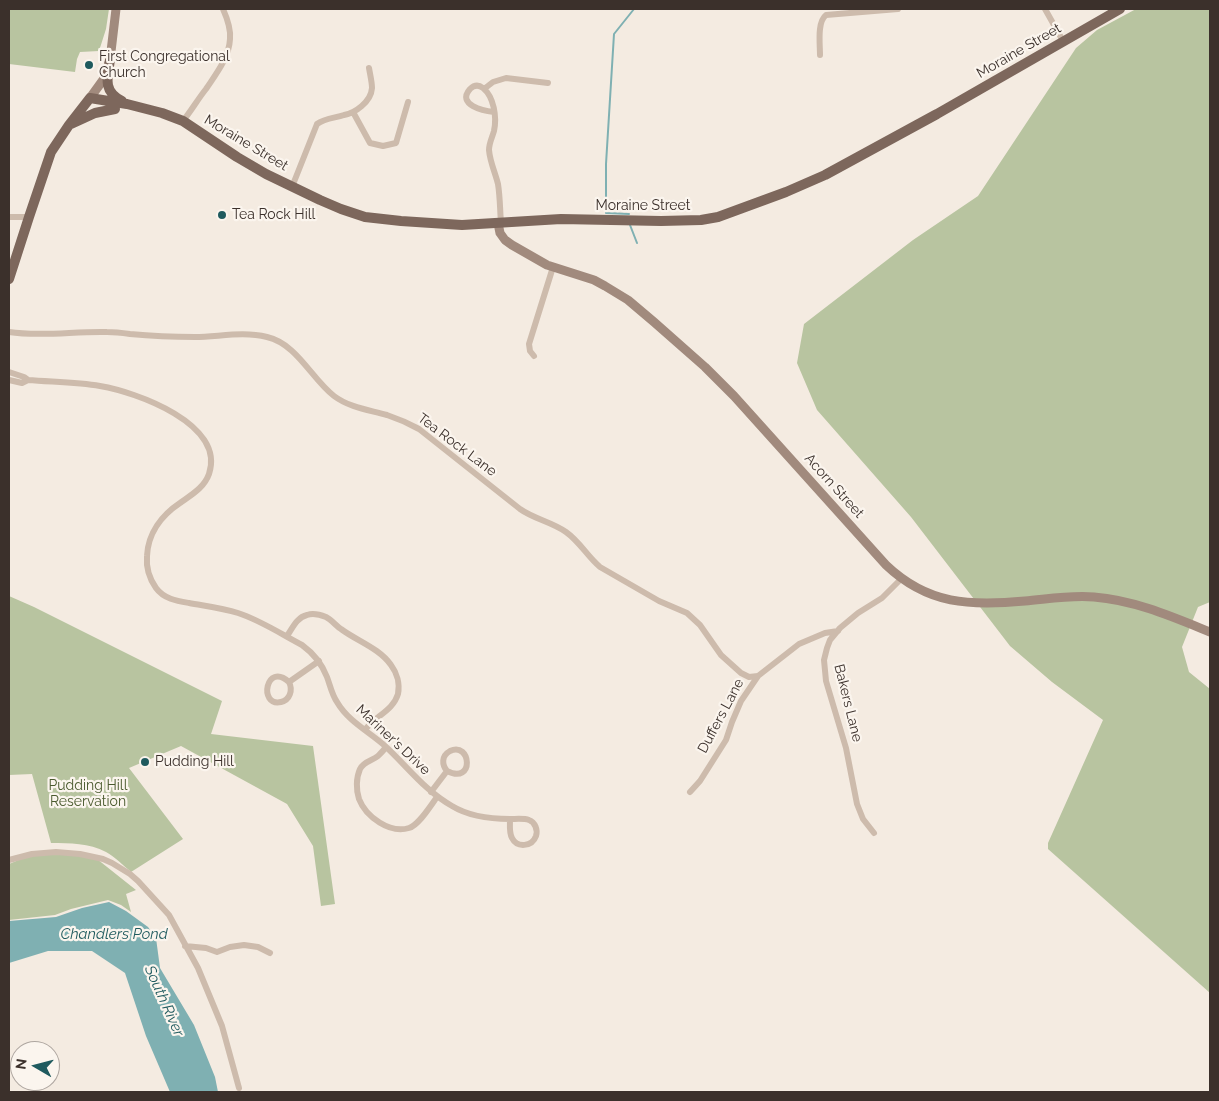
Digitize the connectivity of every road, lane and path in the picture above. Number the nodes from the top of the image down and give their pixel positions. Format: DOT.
graph roads {
  1 [pos="116,9"];
  2 [pos="223,9"];
  3 [pos="898,9"];
  4 [pos="1045,9"];
  5 [pos="1120,9"];
  6 [pos="1063,41"];
  7 [pos="820,55"];
  8 [pos="110,60"];
  9 [pos="369,68"];
  10 [pos="548,83"];
  11 [pos="484,89"];
  12 [pos="90,98"];
  13 [pos="408,102"];
  14 [pos="127,104"];
  15 [pos="142,108"];
  16 [pos="114,109"];
  17 [pos="353,112"];
  18 [pos="494,112"];
  19 [pos="183,122"];
  20 [pos="69,125"];
  21 [pos="292,187"];
  22 [pos="9,216"];
  23 [pos="29,216"];
  24 [pos="499,223"];
  25 [pos="553,267"];
  26 [pos="9,279"];
  27 [pos="9,332"];
  28 [pos="534,356"];
  29 [pos="9,372"];
  30 [pos="9,380"];
  31 [pos="28,380"];
  32 [pos="902,578"];
  33 [pos="838,631"];
  34 [pos="1210,632"];
  35 [pos="287,636"];
  36 [pos="319,661"];
  37 [pos="758,676"];
  38 [pos="289,682"];
  39 [pos="364,730"];
  40 [pos="386,747"];
  41 [pos="447,772"];
  42 [pos="431,792"];
  43 [pos="690,792"];
  44 [pos="437,797"];
  45 [pos="510,819"];
  46 [pos="874,833"];
  47 [pos="9,860"];
  48 [pos="185,946"];
  49 [pos="270,953"];
  50 [pos="238,1088"];
  1 -- 8 [label="main road"];
  2 -- 19 [label="street"];
  3 -- 7 [label="street"];
  4 -- 6 [label="street"];
  5 -- 6 [label="main road, Moraine Street"];
  6 -- 24 [label="main road, Moraine Street"];
  8 -- 12 [label="main road"];
  8 -- 14 [label="main road"];
  9 -- 17 [label="street"];
  10 -- 11 [label="street"];
  11 -- 18 [label="street"];
  11 -- 18 [label="street"];
  12 -- 14 [label="main road, Moraine Street"];
  12 -- 16 [label="main road, Moraine Street"];
  12 -- 20 [label="main road"];
  13 -- 17 [label="street"];
  14 -- 15 [label="main road, Moraine Street"];
  15 -- 16 [label="main road, Moraine Street"];
  15 -- 19 [label="main road, Moraine Street"];
  16 -- 20 [label="main road"];
  17 -- 21 [label="street"];
  18 -- 24 [label="street"];
  19 -- 21 [label="main road, Moraine Street"];
  20 -- 23 [label="main road"];
  21 -- 24 [label="main road, Moraine Street"];
  22 -- 23 [label="street"];
  23 -- 26 [label="main road"];
  24 -- 25 [label="main road, Acorn Street"];
  25 -- 28 [label="street"];
  25 -- 32 [label="main road, Acorn Street"];
  27 -- 37 [label="street, Tea Rock Lane"];
  29 -- 31 [label="street"];
  30 -- 31 [label="street"];
  31 -- 35 [label="street, Mariner's Drive"];
  32 -- 33 [label="street, Bakers Lane"];
  32 -- 34 [label="main road, Acorn Street"];
  33 -- 37 [label="street"];
  33 -- 46 [label="street, Bakers Lane"];
  35 -- 36 [label="street, Mariner's Drive"];
  35 -- 39 [label="street"];
  36 -- 38 [label="street"];
  36 -- 39 [label="street, Mariner's Drive"];
  37 -- 43 [label="street, Duffers Lane"];
  38 -- 38 [label="street"];
  39 -- 40 [label="street, Mariner's Drive"];
  40 -- 42 [label="street, Mariner's Drive"];
  40 -- 44 [label="street"];
  41 -- 42 [label="street"];
  42 -- 44 [label="street, Mariner's Drive"];
  44 -- 45 [label="street, Mariner's Drive"];
  45 -- 45 [label="street, Mariner's Drive"];
  47 -- 48 [label="street"];
  48 -- 49 [label="street"];
  48 -- 50 [label="street"];
}
